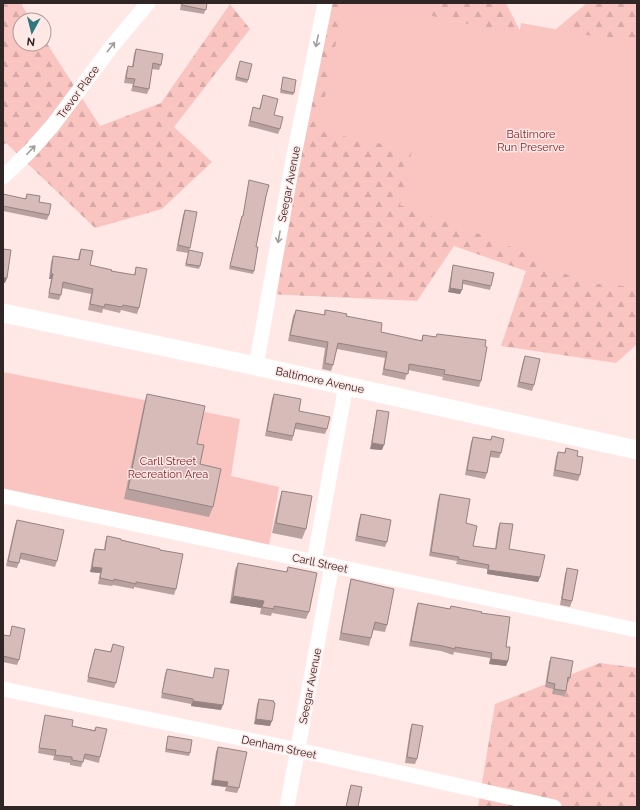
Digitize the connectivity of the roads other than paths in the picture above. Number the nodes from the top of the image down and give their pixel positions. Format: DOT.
graph roads {
  1 [pos="148,3"];
  2 [pos="325,3"];
  3 [pos="3,177"];
  4 [pos="3,313"];
  5 [pos="256,366"];
  6 [pos="346,385"];
  7 [pos="637,450"];
  8 [pos="3,496"];
  9 [pos="314,562"];
  10 [pos="332,565"];
  11 [pos="637,630"];
  12 [pos="3,689"];
  13 [pos="298,750"];
  14 [pos="287,807"];
  15 [pos="554,807"];
  3 -- 1 [label="street, Trevor Place, one-way"];
  2 -- 5 [label="street, Seegar Avenue, one-way"];
  4 -- 5 [label="street, Baltimore Avenue"];
  5 -- 6 [label="street, Baltimore Avenue"];
  6 -- 7 [label="street, Baltimore Avenue"];
  6 -- 9 [label="street"];
  8 -- 9 [label="street, Carll Street"];
  9 -- 10 [label="street, Carll Street"];
  10 -- 11 [label="street, Carll Street"];
  10 -- 13 [label="street, Seegar Avenue"];
  12 -- 13 [label="street, Denham Street"];
  13 -- 14 [label="street, Seegar Avenue"];
  13 -- 15 [label="street, Denham Street"];
}
